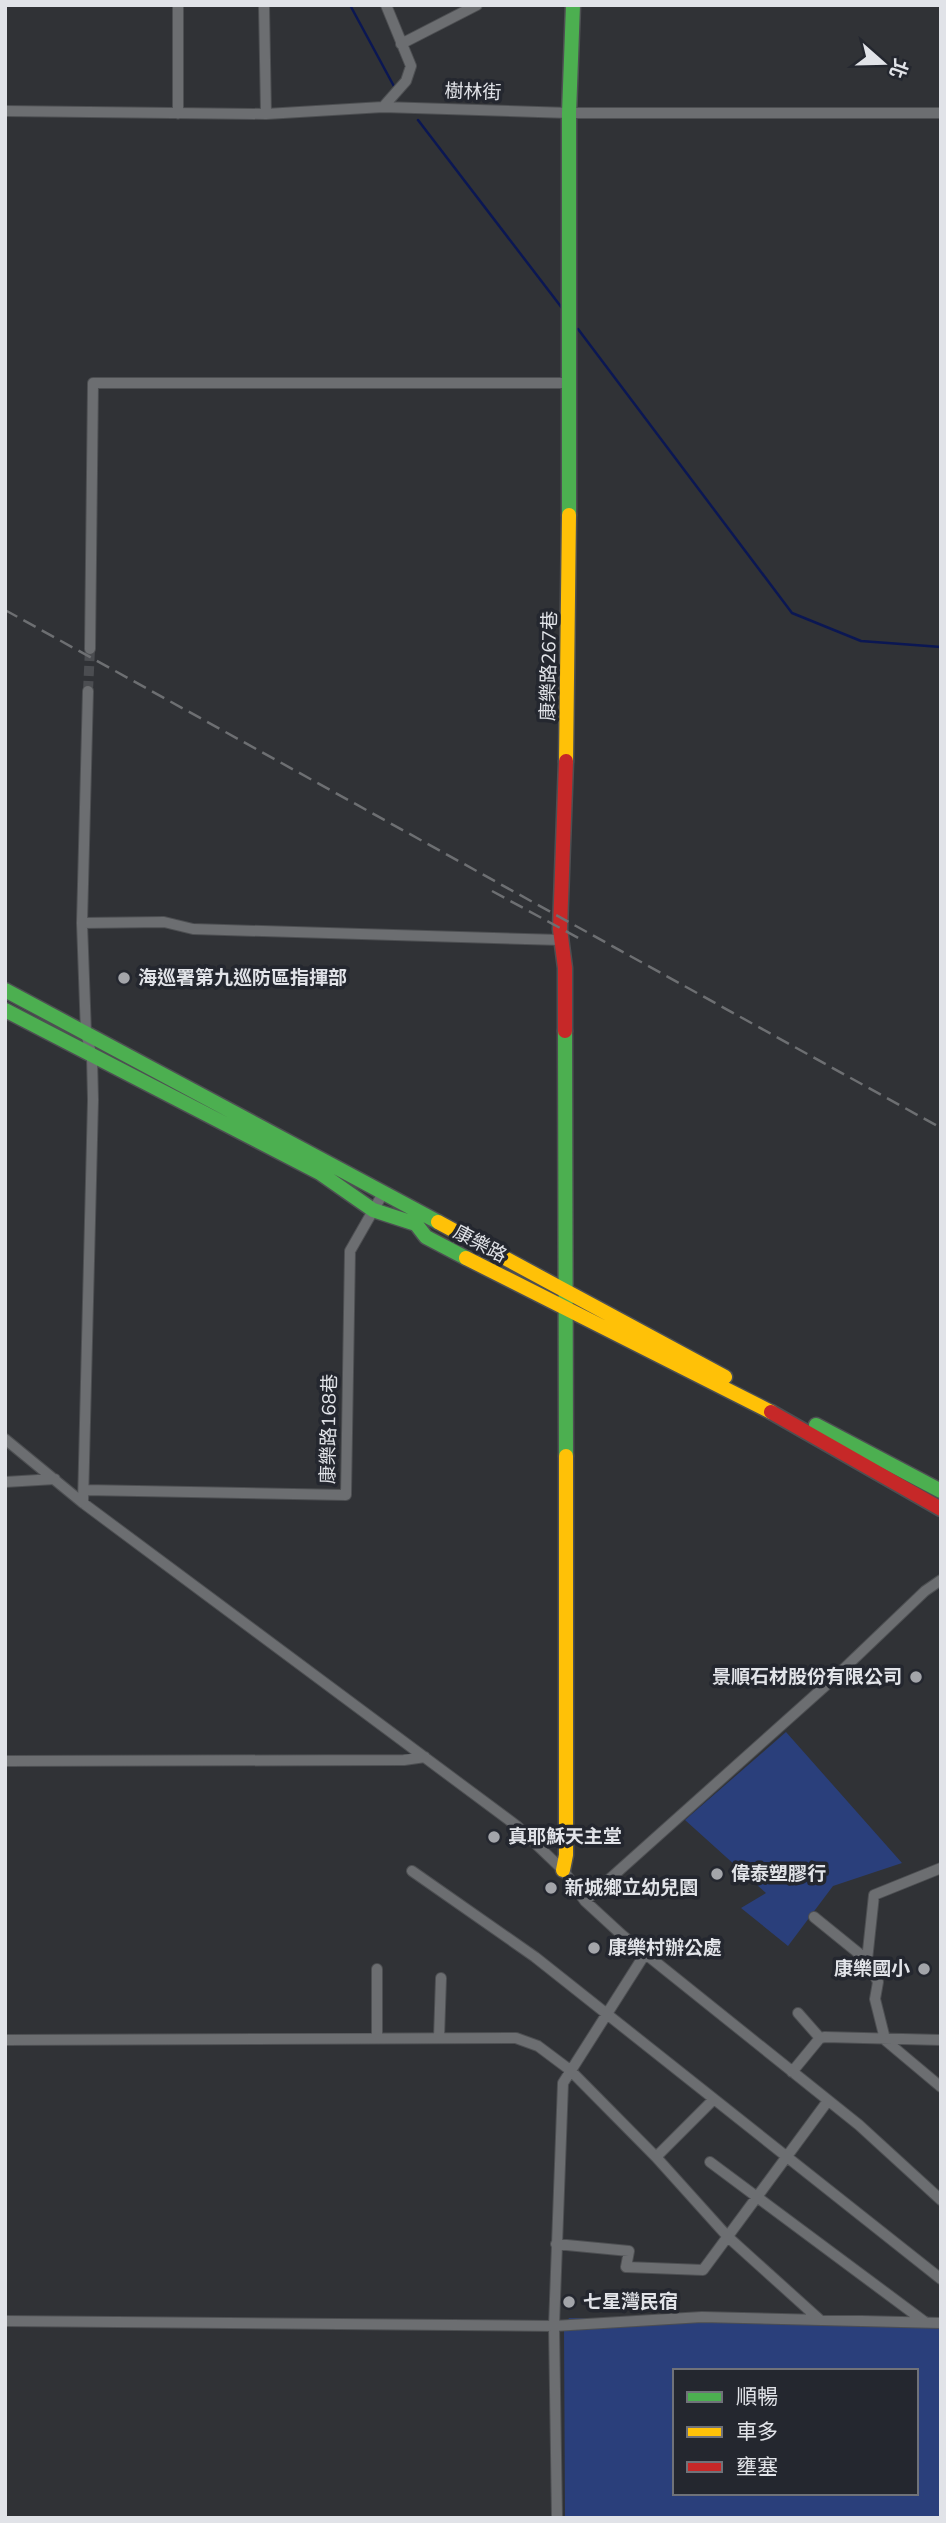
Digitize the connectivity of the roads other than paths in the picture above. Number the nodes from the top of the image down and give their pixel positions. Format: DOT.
graph roads {
  1 [pos="178,5"];
  2 [pos="264,5"];
  3 [pos="386,5"];
  4 [pos="477,5"];
  5 [pos="573,5"];
  6 [pos="401,44"];
  7 [pos="383,107"];
  8 [pos="5,111"];
  9 [pos="569,113"];
  10 [pos="941,113"];
  11 [pos="178,114"];
  12 [pos="266,114"];
  13 [pos="569,383"];
  14 [pos="90,649"];
  15 [pos="88,691"];
  16 [pos="82,923"];
  17 [pos="561,940"];
  18 [pos="5,990"];
  19 [pos="5,1010"];
  20 [pos="86,1033"];
  21 [pos="92,1057"];
  22 [pos="382,1195"];
  23 [pos="373,1210"];
  24 [pos="565,1293"];
  25 [pos="564,1310"];
  26 [pos="5,1439"];
  27 [pos="55,1479"];
  28 [pos="5,1482"];
  29 [pos="85,1490"];
  30 [pos="941,1491"];
  31 [pos="83,1503"];
  32 [pos="941,1509"];
  33 [pos="941,1580"];
  34 [pos="425,1757"];
  35 [pos="5,1761"];
  36 [pos="941,1868"];
  37 [pos="563,1870"];
  38 [pos="412,1871"];
  39 [pos="585,1901"];
  40 [pos="814,1917"];
  41 [pos="645,1954"];
  42 [pos="867,1960"];
  43 [pos="377,1969"];
  44 [pos="441,1978"];
  45 [pos="798,2013"];
  46 [pos="607,2014"];
  47 [pos="439,2038"];
  48 [pos="820,2038"];
  49 [pos="377,2039"];
  50 [pos="885,2039"];
  51 [pos="5,2040"];
  52 [pos="941,2040"];
  53 [pos="570,2070"];
  54 [pos="792,2071"];
  55 [pos="941,2087"];
  56 [pos="714,2099"];
  57 [pos="827,2102"];
  58 [pos="656,2157"];
  59 [pos="785,2158"];
  60 [pos="710,2162"];
  61 [pos="756,2198"];
  62 [pos="941,2200"];
  63 [pos="728,2237"];
  64 [pos="556,2244"];
  65 [pos="941,2278"];
  66 [pos="820,2320"];
  67 [pos="5,2321"];
  68 [pos="925,2323"];
  69 [pos="941,2323"];
  70 [pos="554,2326"];
  71 [pos="557,2518"];
  1 -- 11 [label="street"];
  2 -- 12 [label="street"];
  3 -- 6 [label="street"];
  4 -- 6 [label="street"];
  5 -- 9 [label="main road, 康樂路267巷"];
  6 -- 7 [label="street"];
  7 -- 9 [label="street, 樹林街"];
  7 -- 12 [label="street, 樹林街"];
  8 -- 11 [label="street, 樹林街"];
  9 -- 10 [label="street, 樹林街"];
  9 -- 13 [label="main road, 康樂路267巷"];
  11 -- 12 [label="street, 樹林街"];
  13 -- 14 [label="street"];
  13 -- 17 [label="main road, 康樂路267巷"];
  15 -- 16 [label="street"];
  16 -- 17 [label="street"];
  16 -- 20 [label="street"];
  17 -- 24 [label="main road, 康樂路267巷"];
  18 -- 20 [label="main road, 康樂路"];
  19 -- 21 [label="main road, 康樂路"];
  20 -- 21 [label="street"];
  20 -- 22 [label="main road, 康樂路"];
  21 -- 23 [label="main road, 康樂路"];
  21 -- 29 [label="street"];
  22 -- 23 [label="street, 康樂路168巷"];
  22 -- 24 [label="main road, 康樂路"];
  23 -- 25 [label="main road, 康樂路"];
  23 -- 29 [label="street, 康樂路168巷"];
  24 -- 25 [label="main road, 康樂路267巷"];
  24 -- 30 [label="main road, 康樂路"];
  25 -- 32 [label="main road, 康樂路"];
  25 -- 37 [label="main road, 康樂路267巷"];
  26 -- 27 [label="street"];
  27 -- 28 [label="street"];
  27 -- 31 [label="street"];
  29 -- 31 [label="street"];
  31 -- 34 [label="street"];
  33 -- 39 [label="street"];
  34 -- 35 [label="street"];
  34 -- 37 [label="street"];
  36 -- 42 [label="street"];
  37 -- 39 [label="street"];
  38 -- 46 [label="street"];
  39 -- 41 [label="street"];
  40 -- 42 [label="street"];
  41 -- 46 [label="street"];
  41 -- 54 [label="street"];
  42 -- 50 [label="street"];
  43 -- 49 [label="street"];
  44 -- 47 [label="street"];
  45 -- 48 [label="street"];
  46 -- 53 [label="street"];
  46 -- 56 [label="street"];
  47 -- 49 [label="street"];
  47 -- 53 [label="street"];
  48 -- 50 [label="street"];
  48 -- 54 [label="street"];
  49 -- 51 [label="street"];
  50 -- 52 [label="street"];
  50 -- 55 [label="street"];
  53 -- 58 [label="street"];
  53 -- 64 [label="street"];
  54 -- 57 [label="street"];
  56 -- 58 [label="street"];
  56 -- 59 [label="street"];
  57 -- 59 [label="street"];
  57 -- 62 [label="street"];
  58 -- 63 [label="street"];
  59 -- 61 [label="street"];
  59 -- 65 [label="street"];
  60 -- 61 [label="street"];
  61 -- 63 [label="street"];
  61 -- 68 [label="street"];
  63 -- 64 [label="street"];
  63 -- 66 [label="street"];
  64 -- 70 [label="street"];
  66 -- 68 [label="street"];
  66 -- 70 [label="street"];
  67 -- 70 [label="street"];
  68 -- 69 [label="street"];
  70 -- 71 [label="street"];
}
